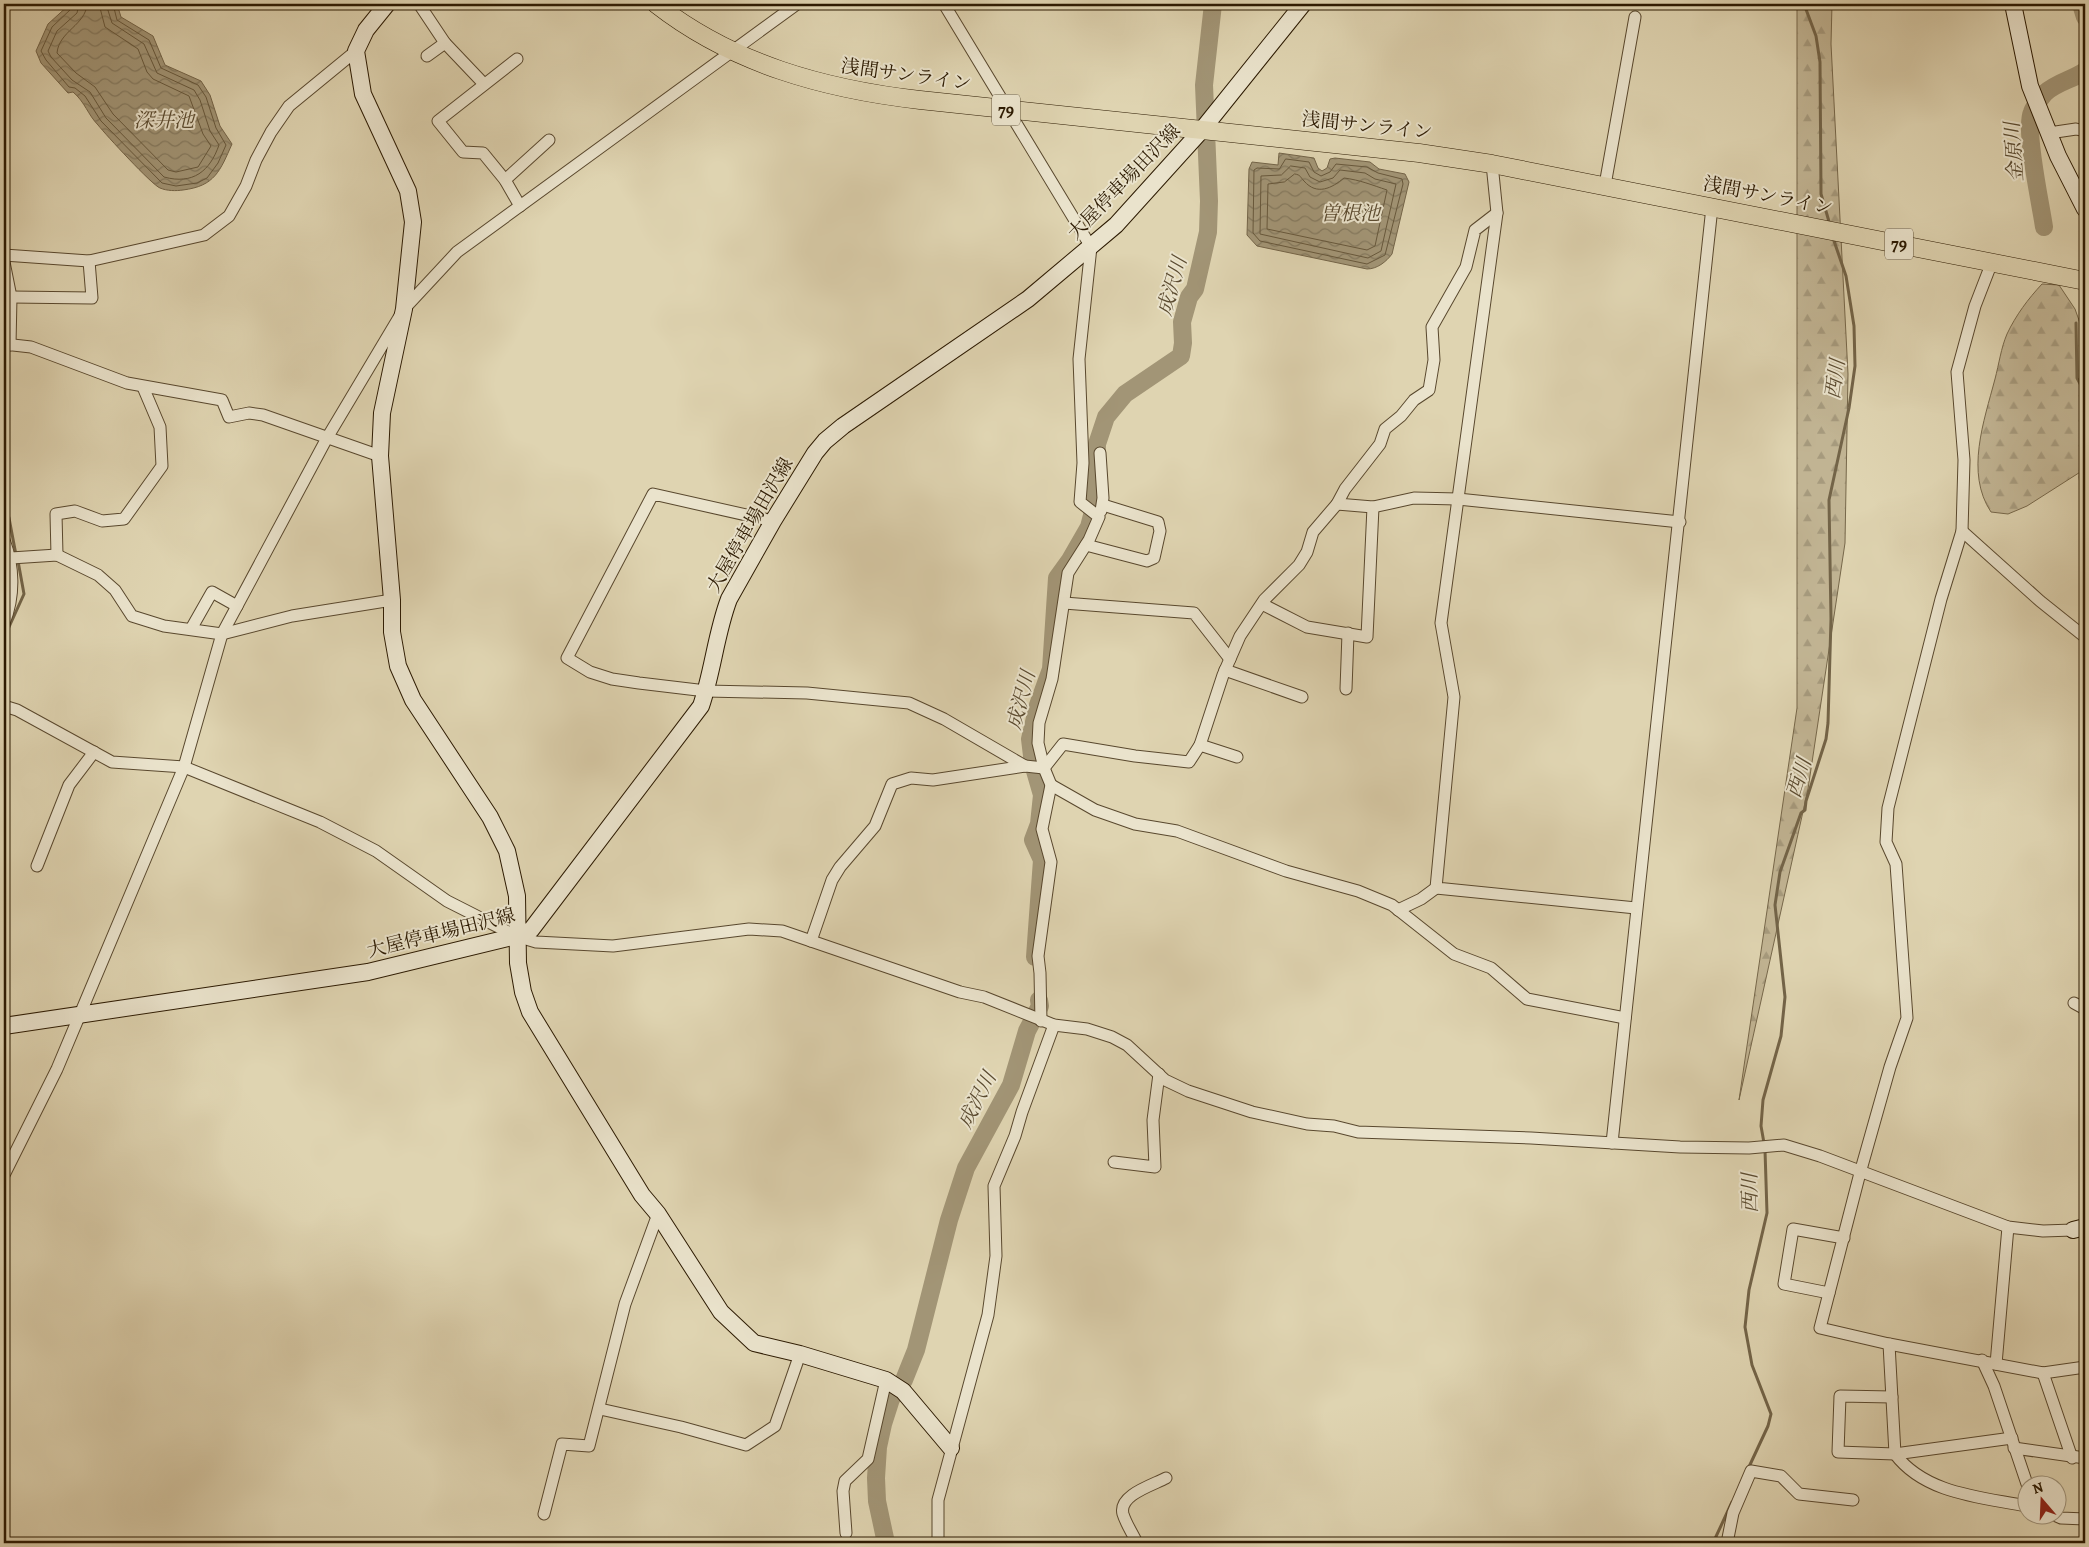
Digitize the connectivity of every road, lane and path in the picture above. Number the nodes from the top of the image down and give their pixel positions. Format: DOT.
graph roads {
  1 [pos="387,4"];
  2 [pos="419,4"];
  3 [pos="656,4"];
  4 [pos="797,4"];
  5 [pos="944,4"];
  6 [pos="1303,4"];
  7 [pos="2013,4"];
  8 [pos="1635,17"];
  9 [pos="445,42"];
  10 [pos="356,51"];
  11 [pos="732,51"];
  12 [pos="427,56"];
  13 [pos="517,59"];
  14 [pos="484,84"];
  15 [pos="1009,110"];
  16 [pos="1208,126"];
  17 [pos="2085,132"];
  18 [pos="2049,133"];
  19 [pos="549,140"];
  20 [pos="1492,164"];
  21 [pos="505,180"];
  22 [pos="1606,186"];
  23 [pos="520,206"];
  24 [pos="1712,207"];
  25 [pos="2085,209"];
  26 [pos="1497,213"];
  27 [pos="1091,247"];
  28 [pos="4,255"];
  29 [pos="89,261"];
  30 [pos="4,262"];
  31 [pos="1992,262"];
  32 [pos="2085,281"];
  33 [pos="11,297"];
  34 [pos="404,309"];
  35 [pos="7,344"];
  36 [pos="143,386"];
  37 [pos="327,438"];
  38 [pos="1100,453"];
  39 [pos="380,456"];
  40 [pos="1458,499"];
  41 [pos="1337,504"];
  42 [pos="1373,507"];
  43 [pos="1099,512"];
  44 [pos="773,521"];
  45 [pos="1680,522"];
  46 [pos="1962,531"];
  47 [pos="4,540"];
  48 [pos="1086,545"];
  49 [pos="57,555"];
  50 [pos="10,558"];
  51 [pos="392,600"];
  52 [pos="1064,603"];
  53 [pos="1262,604"];
  54 [pos="237,606"];
  55 [pos="4,623"];
  56 [pos="191,629"];
  57 [pos="222,634"];
  58 [pos="1348,634"];
  59 [pos="2085,637"];
  60 [pos="1230,659"];
  61 [pos="1225,670"];
  62 [pos="1346,689"];
  63 [pos="706,691"];
  64 [pos="1302,697"];
  65 [pos="4,706"];
  66 [pos="1200,744"];
  67 [pos="94,752"];
  68 [pos="1237,757"];
  69 [pos="184,766"];
  70 [pos="1025,766"];
  71 [pos="1041,768"];
  72 [pos="1051,785"];
  73 [pos="37,866"];
  74 [pos="1436,888"];
  75 [pos="1636,908"];
  76 [pos="1398,910"];
  77 [pos="516,936"];
  78 [pos="811,942"];
  79 [pos="2074,1004"];
  80 [pos="2085,1009"];
  81 [pos="79,1016"];
  82 [pos="1625,1018"];
  83 [pos="1039,1020"];
  84 [pos="1054,1025"];
  85 [pos="4,1026"];
  86 [pos="1159,1074"];
  87 [pos="1612,1143"];
  88 [pos="1114,1162"];
  89 [pos="1860,1173"];
  90 [pos="4,1175"];
  91 [pos="658,1214"];
  92 [pos="2008,1227"];
  93 [pos="2079,1228"];
  94 [pos="1844,1238"];
  95 [pos="1829,1294"];
  96 [pos="1889,1344"];
  97 [pos="800,1354"];
  98 [pos="1982,1360"];
  99 [pos="1996,1364"];
  100 [pos="2085,1367"];
  101 [pos="2043,1372"];
  102 [pos="894,1385"];
  103 [pos="1892,1397"];
  104 [pos="600,1409"];
  105 [pos="2013,1443"];
  106 [pos="951,1448"];
  107 [pos="1895,1454"];
  108 [pos="2072,1458"];
  109 [pos="2085,1458"];
  110 [pos="2024,1474"];
  111 [pos="1166,1478"];
  112 [pos="1853,1500"];
  113 [pos="2016,1504"];
  114 [pos="544,1514"];
  115 [pos="2066,1518"];
  116 [pos="2085,1519"];
  117 [pos="846,1533"];
  118 [pos="938,1543"];
  119 [pos="1137,1543"];
  120 [pos="1727,1543"];
  1 -- 10 [label="street"];
  2 -- 9 [label="street"];
  3 -- 11 [label="main road, 浅間サンライン / 79"];
  4 -- 11 [label="street"];
  5 -- 15 [label="street"];
  6 -- 16 [label="street, 大屋停車場田沢線"];
  7 -- 18 [label="street"];
  8 -- 22 [label="street"];
  9 -- 12 [label="street"];
  9 -- 14 [label="street"];
  10 -- 29 [label="street"];
  10 -- 34 [label="street"];
  11 -- 15 [label="main road, 浅間サンライン / 79"];
  11 -- 23 [label="street"];
  13 -- 14 [label="street"];
  14 -- 21 [label="street"];
  15 -- 16 [label="main road, 浅間サンライン / 79"];
  15 -- 27 [label="street"];
  16 -- 20 [label="main road, 浅間サンライン / 79"];
  16 -- 27 [label="street, 大屋停車場田沢線"];
  17 -- 18 [label="street"];
  18 -- 25 [label="street"];
  19 -- 21 [label="street"];
  20 -- 22 [label="main road, 浅間サンライン / 79"];
  20 -- 26 [label="street"];
  21 -- 23 [label="street"];
  22 -- 24 [label="main road, 浅間サンライン / 79"];
  23 -- 34 [label="street"];
  24 -- 31 [label="main road, 浅間サンライン / 79"];
  24 -- 45 [label="street"];
  26 -- 40 [label="street"];
  26 -- 41 [label="street"];
  27 -- 43 [label="street"];
  27 -- 44 [label="street, 大屋停車場田沢線"];
  28 -- 29 [label="street"];
  29 -- 33 [label="street"];
  30 -- 33 [label="street"];
  31 -- 32 [label="main road, 浅間サンライン / 79"];
  31 -- 46 [label="street"];
  33 -- 35 [label="street"];
  34 -- 37 [label="street"];
  34 -- 39 [label="street"];
  35 -- 36 [label="street"];
  36 -- 37 [label="street"];
  36 -- 49 [label="street"];
  37 -- 39 [label="street"];
  37 -- 54 [label="street"];
  38 -- 43 [label="street"];
  39 -- 51 [label="street"];
  40 -- 42 [label="street"];
  40 -- 45 [label="street"];
  40 -- 74 [label="street"];
  41 -- 42 [label="street"];
  41 -- 53 [label="street"];
  42 -- 58 [label="street"];
  43 -- 48 [label="street"];
  43 -- 48 [label="street"];
  44 -- 63 [label="street, 大屋停車場田沢線"];
  44 -- 63 [label="street"];
  45 -- 75 [label="street"];
  46 -- 59 [label="street"];
  46 -- 89 [label="street"];
  47 -- 50 [label="street"];
  48 -- 52 [label="street"];
  49 -- 50 [label="street"];
  49 -- 56 [label="street"];
  50 -- 55 [label="street"];
  51 -- 57 [label="street"];
  51 -- 77 [label="street"];
  52 -- 60 [label="street"];
  52 -- 71 [label="street"];
  53 -- 58 [label="street"];
  53 -- 60 [label="street"];
  54 -- 56 [label="street"];
  54 -- 57 [label="street"];
  56 -- 57 [label="street"];
  57 -- 69 [label="street"];
  58 -- 62 [label="street"];
  60 -- 61 [label="street"];
  61 -- 64 [label="street"];
  61 -- 66 [label="street"];
  63 -- 70 [label="street"];
  63 -- 77 [label="street, 大屋停車場田沢線"];
  65 -- 67 [label="street"];
  66 -- 68 [label="street"];
  66 -- 71 [label="street"];
  67 -- 69 [label="street"];
  67 -- 73 [label="street"];
  69 -- 77 [label="street"];
  69 -- 81 [label="street"];
  70 -- 71 [label="street"];
  70 -- 78 [label="street"];
  71 -- 72 [label="street"];
  72 -- 76 [label="street"];
  72 -- 83 [label="street"];
  74 -- 75 [label="street"];
  74 -- 76 [label="street"];
  75 -- 82 [label="street"];
  76 -- 82 [label="street"];
  77 -- 78 [label="street"];
  77 -- 81 [label="street, 大屋停車場田沢線"];
  77 -- 91 [label="street"];
  78 -- 83 [label="street"];
  79 -- 80 [label="street"];
  81 -- 85 [label="street, 大屋停車場田沢線"];
  81 -- 90 [label="street"];
  82 -- 87 [label="street"];
  83 -- 84 [label="street"];
  84 -- 86 [label="street"];
  84 -- 106 [label="street"];
  86 -- 87 [label="street"];
  86 -- 88 [label="street"];
  87 -- 89 [label="street"];
  89 -- 92 [label="street"];
  89 -- 94 [label="street"];
  91 -- 97 [label="street"];
  91 -- 104 [label="street"];
  92 -- 93 [label="street"];
  92 -- 99 [label="street"];
  94 -- 95 [label="street"];
  94 -- 95 [label="street"];
  95 -- 96 [label="street"];
  96 -- 98 [label="street"];
  96 -- 103 [label="street"];
  97 -- 102 [label="street"];
  97 -- 104 [label="street"];
  98 -- 99 [label="street"];
  98 -- 105 [label="street"];
  99 -- 101 [label="street"];
  100 -- 101 [label="street"];
  101 -- 108 [label="street"];
  102 -- 106 [label="street"];
  102 -- 117 [label="street"];
  103 -- 107 [label="street"];
  103 -- 107 [label="street"];
  104 -- 114 [label="street"];
  105 -- 107 [label="street"];
  105 -- 108 [label="street"];
  105 -- 110 [label="street"];
  106 -- 118 [label="street"];
  107 -- 113 [label="street"];
  108 -- 109 [label="street"];
  111 -- 119 [label="street"];
  112 -- 120 [label="street"];
  115 -- 116 [label="street"];
}
